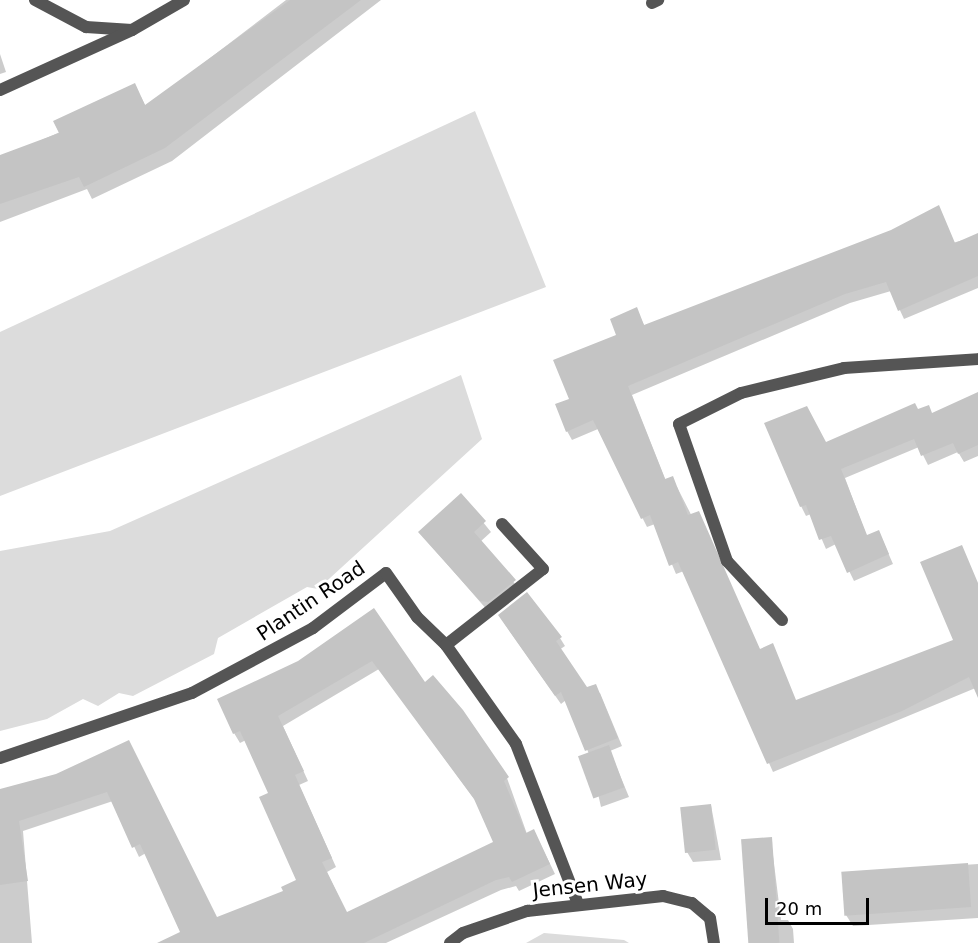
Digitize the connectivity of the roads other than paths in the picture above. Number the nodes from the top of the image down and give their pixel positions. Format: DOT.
graph roads {
  1 [pos="35,0"];
  2 [pos="184,0"];
  3 [pos="132,30"];
  4 [pos="0,90"];
  5 [pos="978,359"];
  6 [pos="502,524"];
  7 [pos="782,620"];
  8 [pos="446,645"];
  9 [pos="0,758"];
  10 [pos="577,901"];
  11 [pos="450,943"];
  12 [pos="714,943"];
  1 -- 3 [label="street"];
  2 -- 3 [label="street"];
  3 -- 4 [label="street"];
  5 -- 7 [label="street"];
  6 -- 8 [label="street"];
  8 -- 9 [label="street, Plantin Road"];
  8 -- 10 [label="street, Plantin Road"];
  10 -- 11 [label="street, Jensen Way"];
  10 -- 12 [label="street, Jensen Way"];
}
